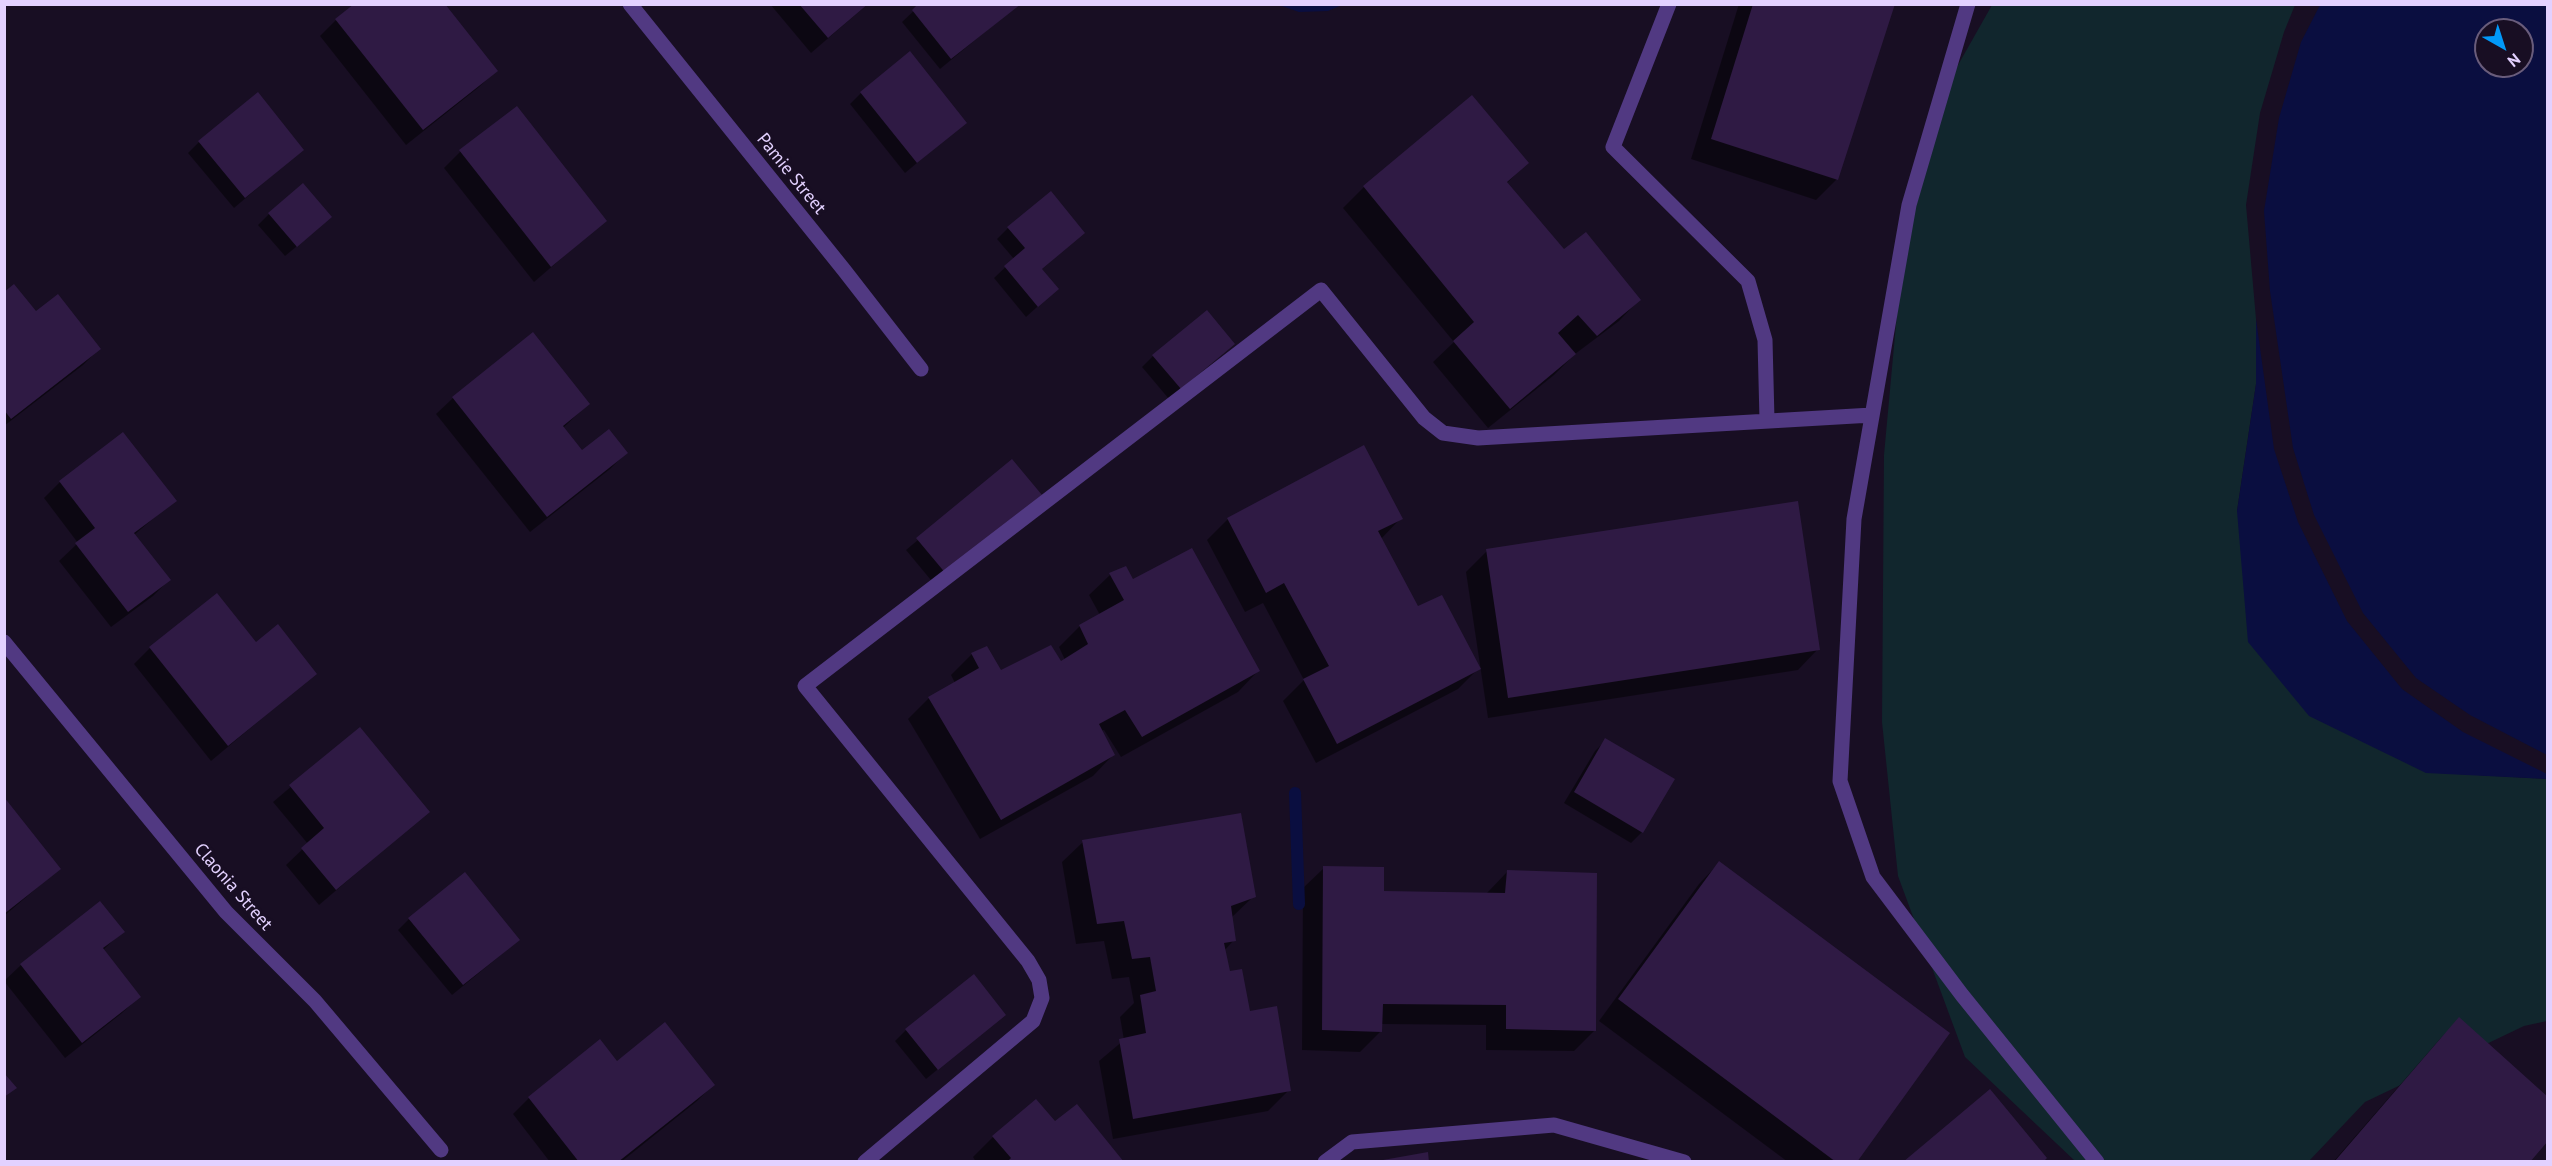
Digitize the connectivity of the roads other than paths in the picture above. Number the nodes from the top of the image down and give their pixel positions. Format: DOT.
graph roads {
  1 [pos="630,4"];
  2 [pos="1669,4"];
  3 [pos="1968,4"];
  4 [pos="921,369"];
  5 [pos="1872,415"];
  6 [pos="1767,420"];
  7 [pos="4,642"];
  8 [pos="441,1150"];
  9 [pos="865,1161"];
  10 [pos="1325,1161"];
  11 [pos="1684,1161"];
  12 [pos="2097,1161"];
  1 -- 4 [label="street, Pamie Street"];
  2 -- 6 [label="street"];
  3 -- 5 [label="street"];
  5 -- 6 [label="street"];
  5 -- 12 [label="street"];
  6 -- 9 [label="street"];
  7 -- 8 [label="street, Claonia Street"];
  10 -- 11 [label="street"];
}
